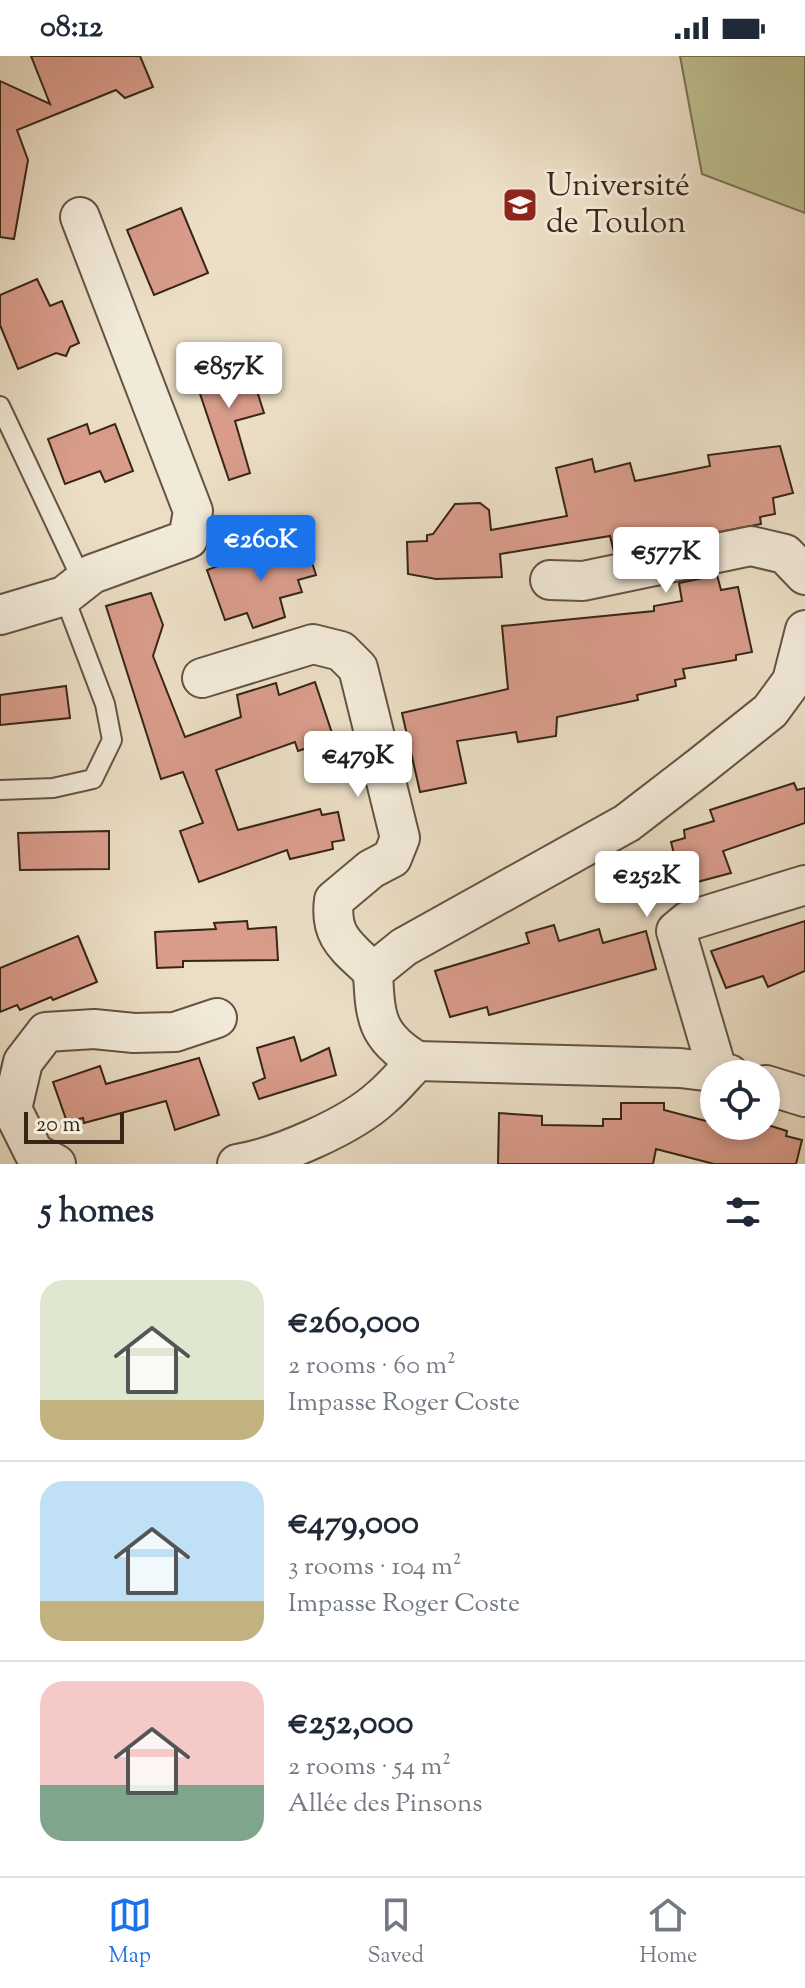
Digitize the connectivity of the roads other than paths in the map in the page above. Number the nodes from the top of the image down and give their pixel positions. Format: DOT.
graph roads {
  1 [pos="80,217"];
  2 [pos="0,406"];
  3 [pos="805,575"];
  4 [pos="550,580"];
  5 [pos="73,589"];
  6 [pos="0,615"];
  7 [pos="805,630"];
  8 [pos="202,678"];
  9 [pos="0,790"];
  10 [pos="805,885"];
  11 [pos="373,972"];
  12 [pos="217,1018"];
  13 [pos="719,1060"];
  14 [pos="417,1061"];
  15 [pos="700,1071"];
  16 [pos="780,1089"];
  17 [pos="805,1097"];
  18 [pos="56,1164"];
  19 [pos="237,1164"];
  1 -- 5 [label="street"];
  2 -- 5 [label="lane"];
  3 -- 4 [label="street"];
  5 -- 6 [label="street"];
  5 -- 9 [label="lane"];
  7 -- 11 [label="street"];
  8 -- 11 [label="street"];
  10 -- 13 [label="street"];
  11 -- 14 [label="street"];
  12 -- 18 [label="street"];
  14 -- 15 [label="street"];
  14 -- 19 [label="street"];
  16 -- 17 [label="street"];
}
